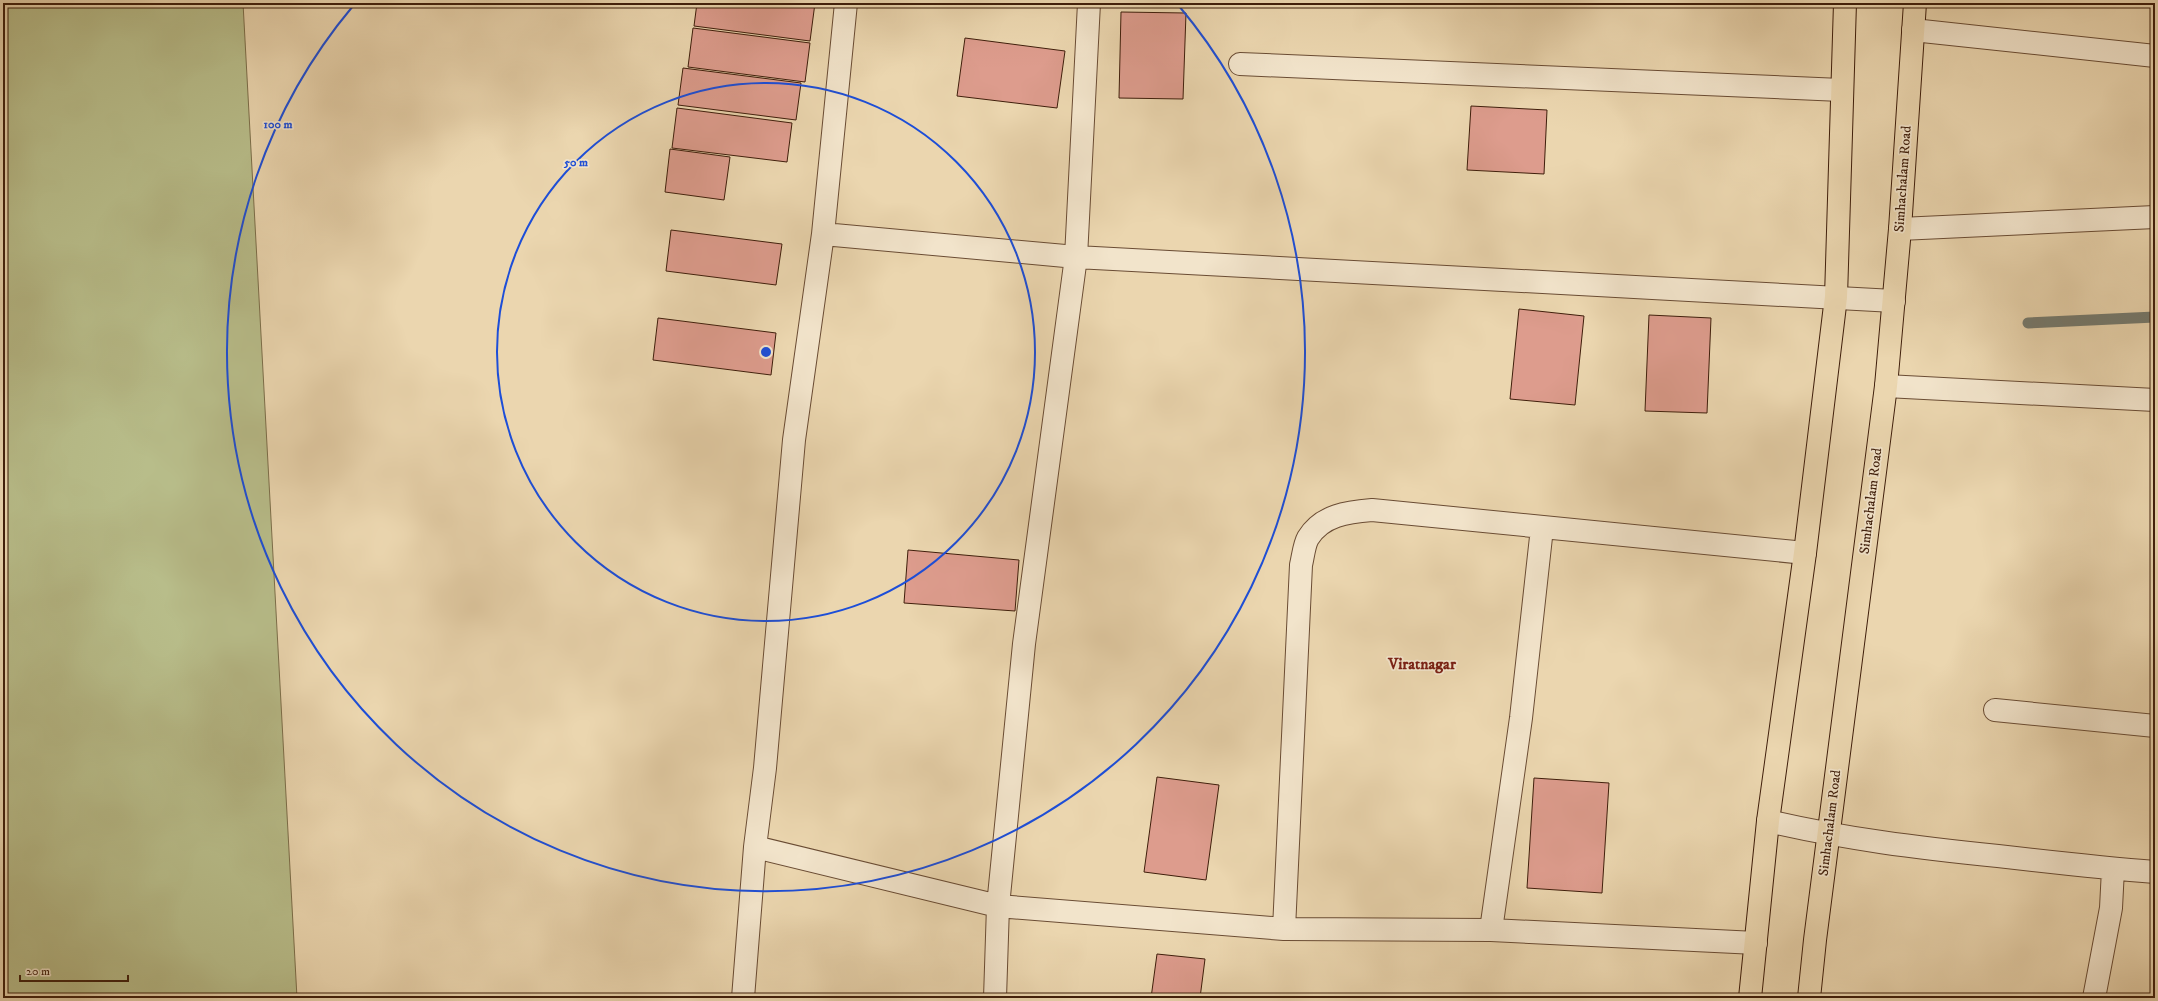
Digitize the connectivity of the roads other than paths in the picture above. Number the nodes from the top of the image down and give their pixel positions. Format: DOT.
graph roads {
  1 [pos="846,3"];
  2 [pos="1088,3"];
  3 [pos="1845,3"];
  4 [pos="1915,3"];
  5 [pos="1913,30"];
  6 [pos="2155,56"];
  7 [pos="1240,64"];
  8 [pos="1841,90"];
  9 [pos="2155,218"];
  10 [pos="1900,229"];
  11 [pos="823,234"];
  12 [pos="1076,257"];
  13 [pos="1836,297"];
  14 [pos="1894,301"];
  15 [pos="1886,386"];
  16 [pos="2155,400"];
  17 [pos="1542,528"];
  18 [pos="1805,553"];
  19 [pos="1995,710"];
  20 [pos="2155,726"];
  21 [pos="1768,821"];
  22 [pos="1828,835"];
  23 [pos="755,847"];
  24 [pos="2113,869"];
  25 [pos="2155,872"];
  26 [pos="998,906"];
  27 [pos="1284,929"];
  28 [pos="1491,930"];
  29 [pos="1756,943"];
  30 [pos="743,998"];
  31 [pos="995,998"];
  32 [pos="1750,998"];
  33 [pos="1810,998"];
  34 [pos="2094,998"];
  1 -- 11 [label="street"];
  2 -- 12 [label="street"];
  3 -- 8 [label="main road"];
  4 -- 5 [label="main road, Simhachalam Road"];
  5 -- 6 [label="street"];
  5 -- 10 [label="main road, Simhachalam Road"];
  7 -- 8 [label="street"];
  8 -- 13 [label="main road"];
  9 -- 10 [label="street"];
  10 -- 14 [label="main road, Simhachalam Road"];
  11 -- 12 [label="street"];
  11 -- 23 [label="street"];
  12 -- 13 [label="street"];
  12 -- 26 [label="street"];
  13 -- 14 [label="street"];
  13 -- 18 [label="main road"];
  14 -- 15 [label="main road, Simhachalam Road"];
  15 -- 16 [label="street"];
  15 -- 22 [label="main road, Simhachalam Road"];
  17 -- 18 [label="street"];
  17 -- 27 [label="street"];
  17 -- 28 [label="street"];
  18 -- 21 [label="main road"];
  19 -- 20 [label="street"];
  21 -- 22 [label="street"];
  21 -- 29 [label="main road"];
  22 -- 24 [label="street"];
  22 -- 33 [label="main road, Simhachalam Road"];
  23 -- 26 [label="street"];
  23 -- 30 [label="street"];
  24 -- 25 [label="street"];
  24 -- 34 [label="street"];
  26 -- 27 [label="street"];
  26 -- 31 [label="street"];
  27 -- 28 [label="street"];
  28 -- 29 [label="street"];
  29 -- 32 [label="main road"];
}
